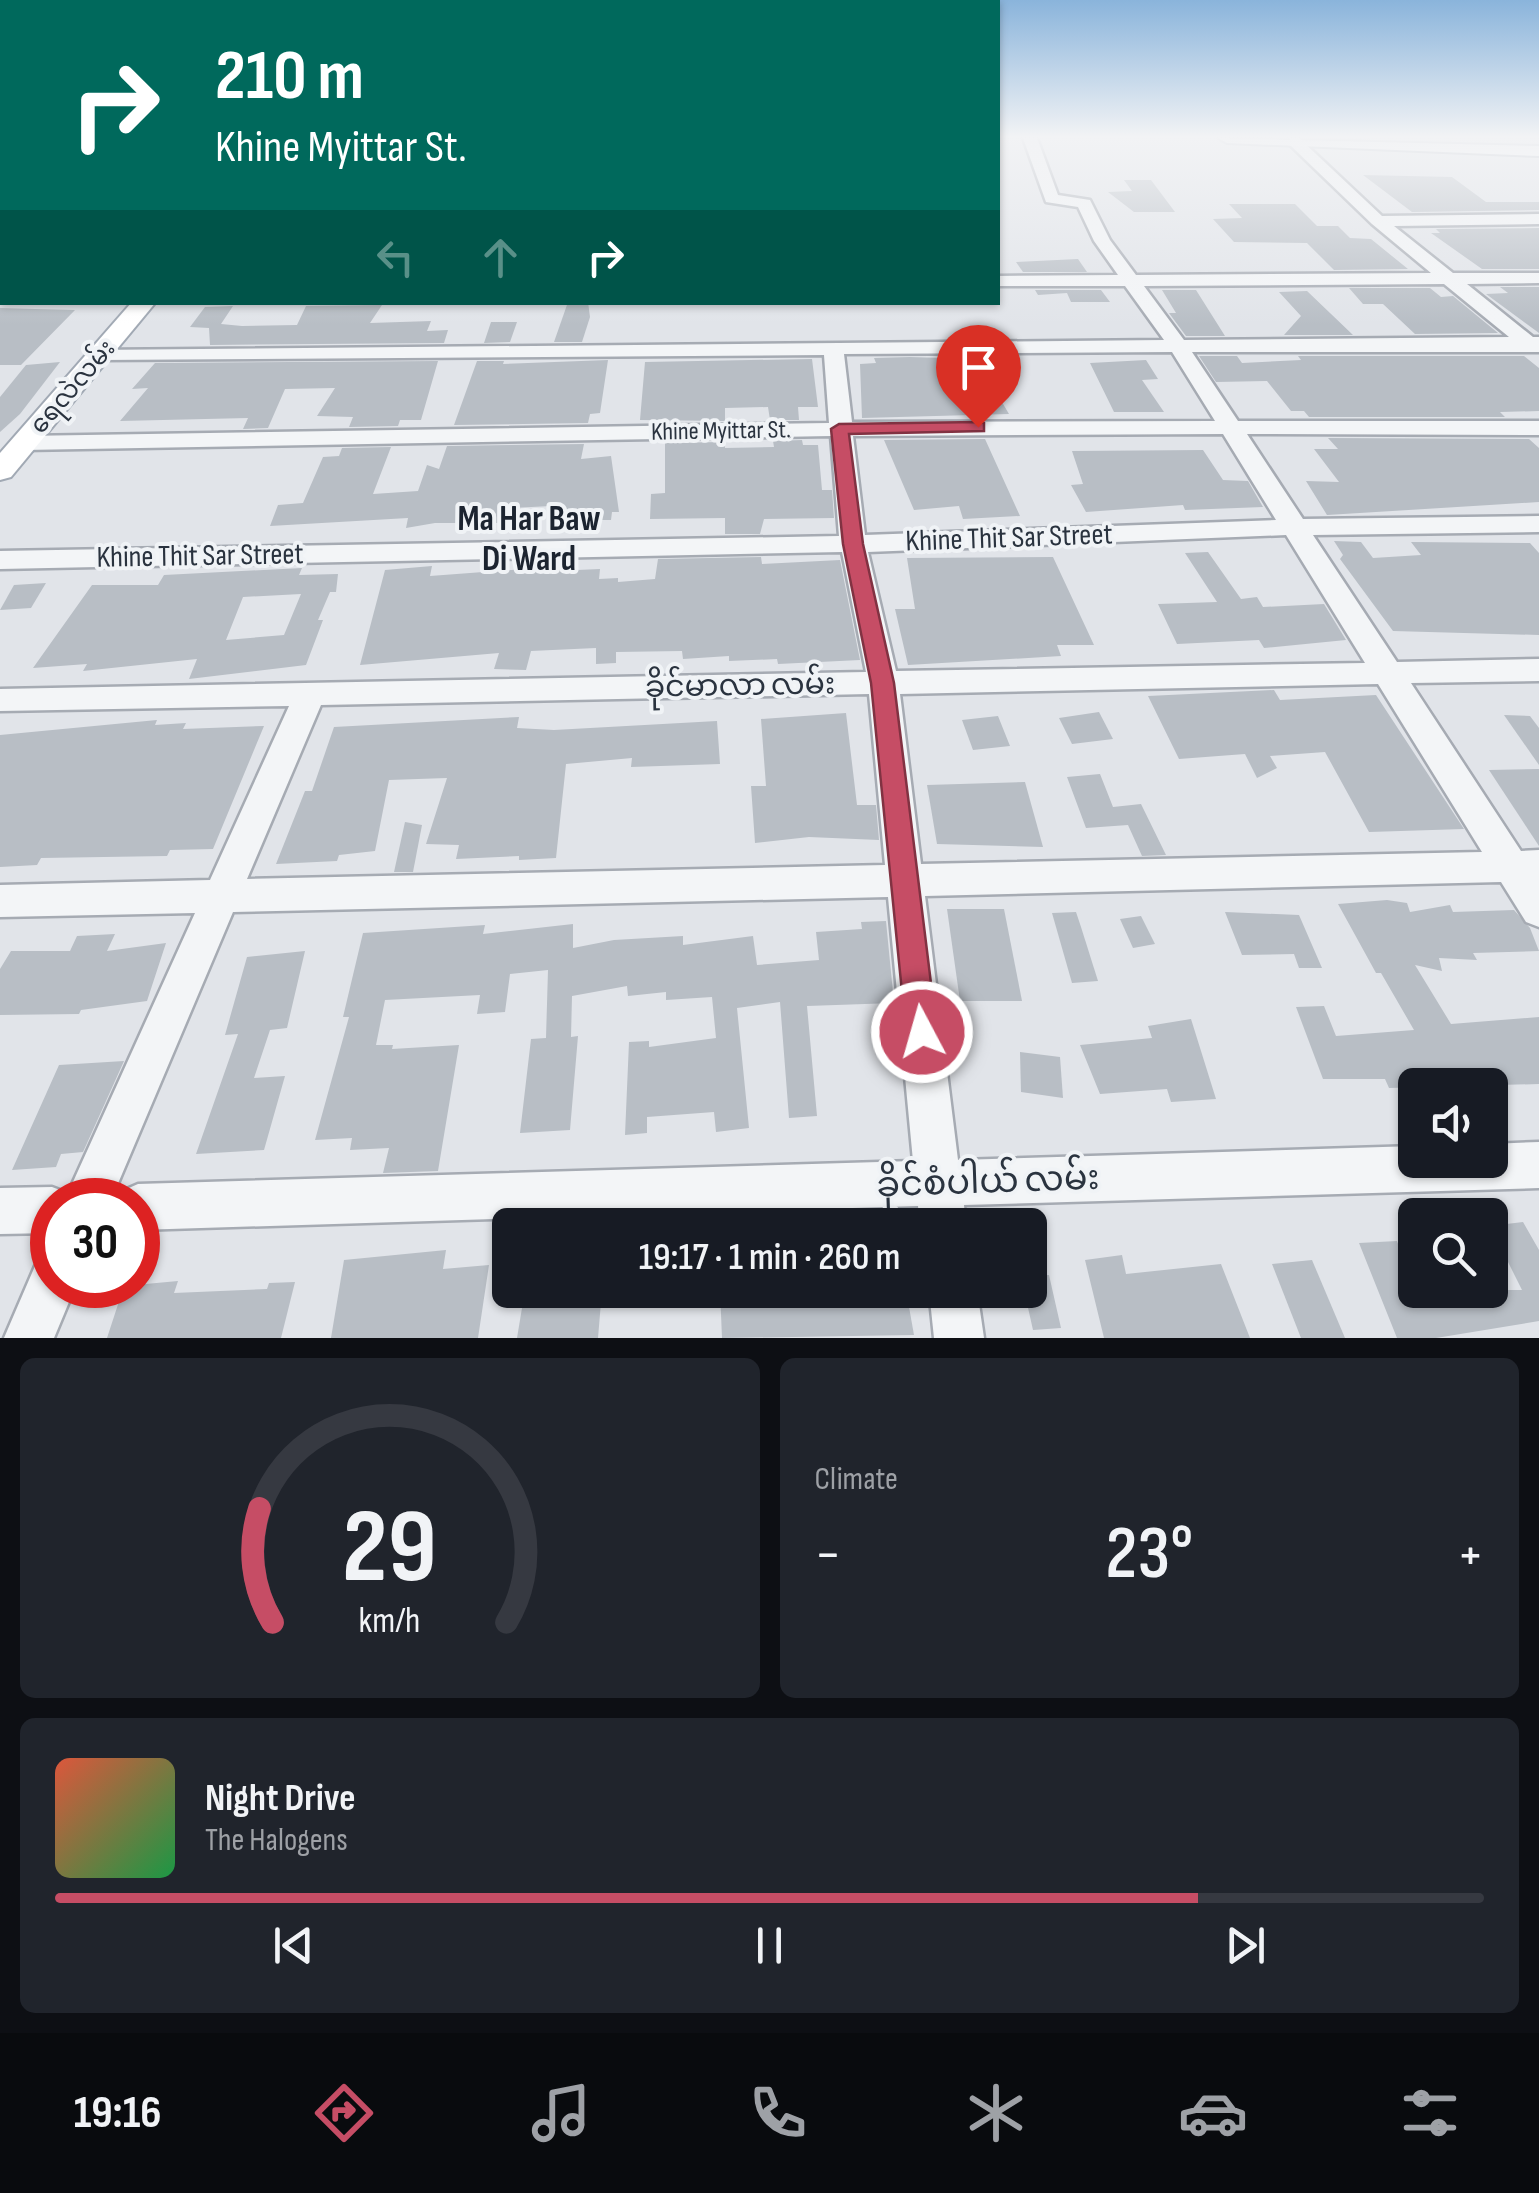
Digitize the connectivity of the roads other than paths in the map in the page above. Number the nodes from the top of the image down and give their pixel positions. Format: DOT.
graph roads {
  1 [pos="1064,200"];
  2 [pos="1356,200"];
  3 [pos="1539,220"];
  4 [pos="1378,221"];
  5 [pos="1539,278"];
  6 [pos="1451,279"];
  7 [pos="1000,280"];
  8 [pos="1134,280"];
  9 [pos="142,305"];
  10 [pos="1178,345"];
  11 [pos="1536,346"];
  12 [pos="834,347"];
  13 [pos="100,354"];
  14 [pos="1539,428"];
  15 [pos="839,429"];
  16 [pos="1231,429"];
  17 [pos="24,443"];
  18 [pos="0,470"];
  19 [pos="1539,524"];
  20 [pos="1290,527"];
  21 [pos="853,544"];
  22 [pos="0,560"];
  23 [pos="1539,670"];
  24 [pos="1388,673"];
  25 [pos="883,683"];
  26 [pos="310,694"];
  27 [pos="0,700"];
  28 [pos="1525,866"];
  29 [pos="906,880"];
  30 [pos="222,896"];
  31 [pos="0,901"];
  32 [pos="1539,910"];
  33 [pos="1539,1165"];
  34 [pos="98,1178"];
  35 [pos="940,1204"];
  36 [pos="160,1207"];
  37 [pos="30,1210"];
  38 [pos="0,1211"];
  39 [pos="42,1308"];
  40 [pos="955,1308"];
  41 [pos="29,1338"];
  42 [pos="960,1338"];
  1 -- 8 [label="street"];
  2 -- 4 [label="street"];
  3 -- 4 [label="street"];
  4 -- 6 [label="street"];
  5 -- 6 [label="street"];
  6 -- 8 [label="street"];
  6 -- 11 [label="street"];
  7 -- 8 [label="street"];
  8 -- 10 [label="street"];
  9 -- 13 [label="main road, ရေလဲလမ်း"];
  10 -- 11 [label="street"];
  10 -- 12 [label="street"];
  10 -- 16 [label="street"];
  12 -- 13 [label="street"];
  12 -- 15 [label="street"];
  13 -- 17 [label="main road, ရေလဲလမ်း"];
  14 -- 16 [label="street, Khine Myittar St."];
  15 -- 16 [label="street, Khine Myittar St."];
  15 -- 17 [label="street, Khine Myittar St."];
  15 -- 21 [label="street"];
  16 -- 20 [label="street"];
  17 -- 18 [label="main road, ရေလဲလမ်း"];
  19 -- 20 [label="street, Khine Thit Sar Street"];
  20 -- 21 [label="street, Khine Thit Sar Street"];
  20 -- 24 [label="street"];
  21 -- 22 [label="street, Khine Thit Sar Street"];
  21 -- 25 [label="street"];
  23 -- 24 [label="street, ခိုင်မာလာ လမ်း"];
  24 -- 25 [label="street, ခိုင်မာလာ လမ်း"];
  24 -- 28 [label="street"];
  25 -- 26 [label="street, ခိုင်မာလာ လမ်း"];
  25 -- 29 [label="street"];
  26 -- 27 [label="street, ခိုင်မာလာ လမ်း"];
  26 -- 30 [label="street"];
  28 -- 29 [label="street"];
  28 -- 32 [label="street"];
  29 -- 30 [label="street"];
  29 -- 35 [label="street"];
  30 -- 31 [label="street"];
  30 -- 34 [label="street"];
  33 -- 35 [label="street, ခိုင်စံပါယ် လမ်း"];
  35 -- 36 [label="street, ခိုင်စံပါယ် လမ်း"];
  37 -- 38 [label="street"];
  39 -- 41 [label="street"];
  40 -- 42 [label="street"];
}
